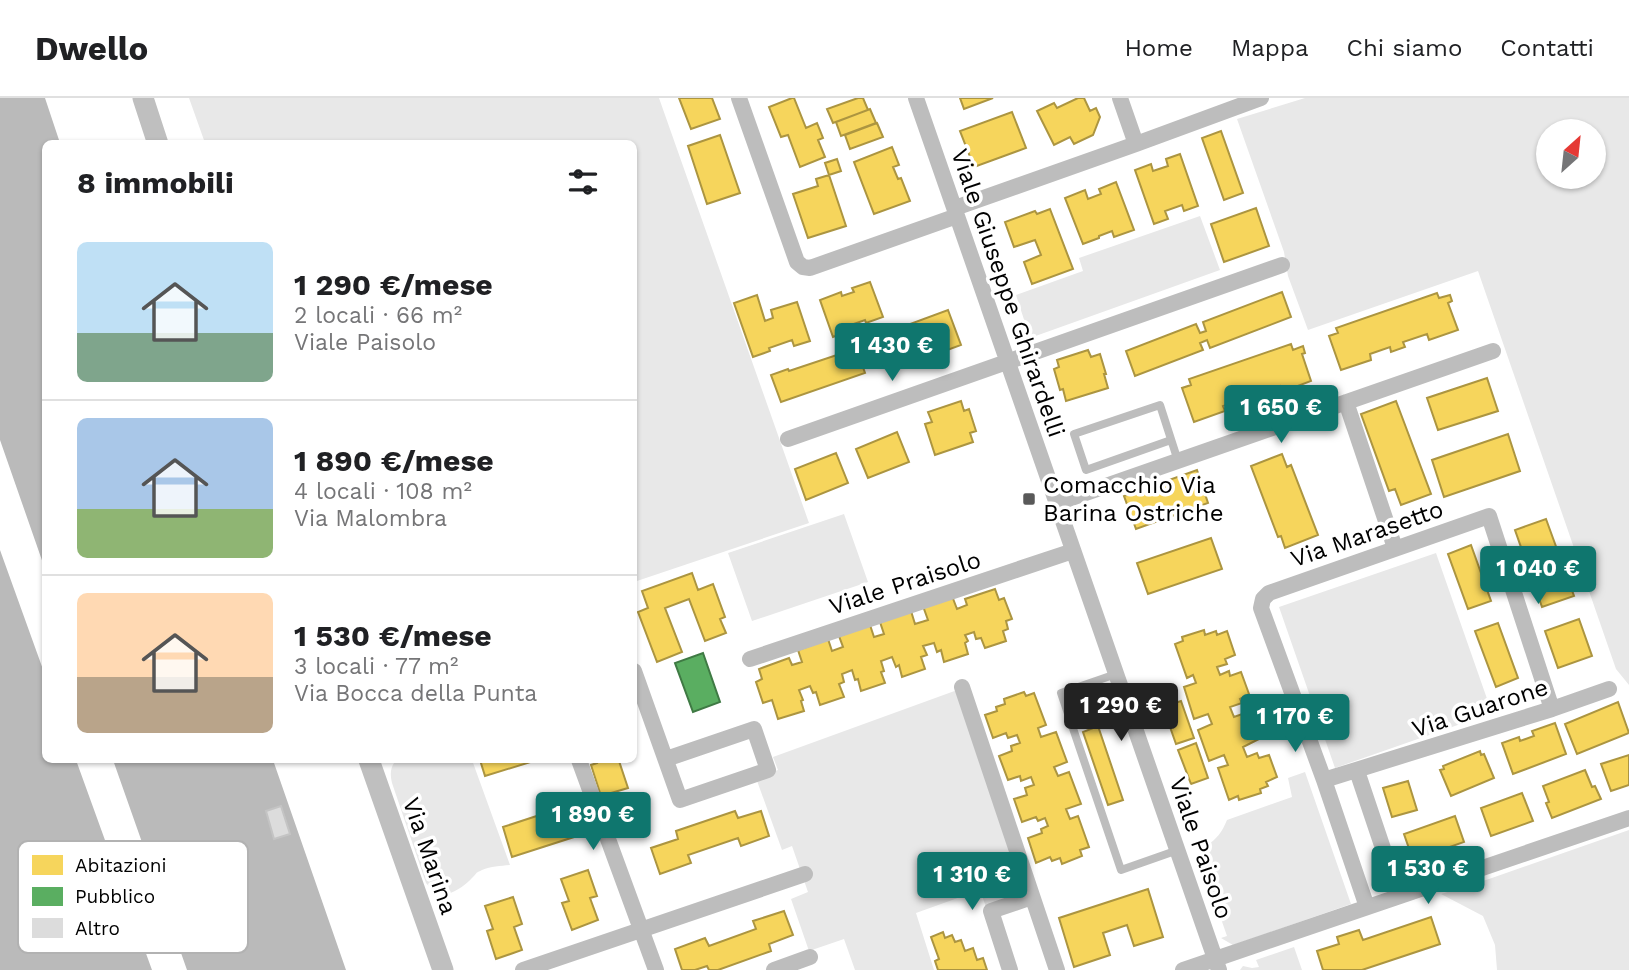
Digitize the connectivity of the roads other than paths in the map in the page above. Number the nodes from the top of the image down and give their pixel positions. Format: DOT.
graph roads {
  1 [pos="143,98"];
  2 [pos="739,98"];
  3 [pos="916,98"];
  4 [pos="1120,98"];
  5 [pos="1261,98"];
  6 [pos="157,140"];
  7 [pos="1136,144"];
  8 [pos="956,212"];
  9 [pos="1282,265"];
  10 [pos="1493,351"];
  11 [pos="1008,361"];
  12 [pos="1346,402"];
  13 [pos="788,439"];
  14 [pos="1171,440"];
  15 [pos="1178,461"];
  16 [pos="1108,462"];
  17 [pos="1115,483"];
  18 [pos="1057,503"];
  19 [pos="1395,548"];
  20 [pos="1073,551"];
  21 [pos="750,659"];
  22 [pos="1116,674"];
  23 [pos="637,679"];
  24 [pos="962,687"];
  25 [pos="1609,689"];
  26 [pos="1552,709"];
  27 [pos="666,759"];
  28 [pos="370,763"];
  29 [pos="580,763"];
  30 [pos="1357,771"];
  31 [pos="1324,780"];
  32 [pos="1629,818"];
  33 [pos="1178,850"];
  34 [pos="805,874"];
  35 [pos="1399,896"];
  36 [pos="1032,897"];
  37 [pos="1367,907"];
  38 [pos="642,931"];
  39 [pos="810,957"];
  40 [pos="1218,965"];
  41 [pos="443,970"];
  42 [pos="523,970"];
  43 [pos="656,970"];
  44 [pos="774,970"];
  45 [pos="1010,970"];
  46 [pos="1057,970"];
  47 [pos="1183,970"];
  1 -- 6 [label="street"];
  2 -- 8 [label="street"];
  3 -- 8 [label="street, Viale Giuseppe Ghirardelli"];
  4 -- 7 [label="street"];
  5 -- 7 [label="street"];
  7 -- 8 [label="street"];
  8 -- 11 [label="street, Viale Giuseppe Ghirardelli"];
  9 -- 11 [label="street"];
  10 -- 12 [label="street"];
  11 -- 13 [label="street"];
  11 -- 18 [label="street, Viale Giuseppe Ghirardelli"];
  12 -- 15 [label="street"];
  12 -- 19 [label="street"];
  14 -- 15 [label="lane"];
  14 -- 16 [label="lane"];
  14 -- 16 [label="lane"];
  15 -- 17 [label="street"];
  16 -- 17 [label="lane"];
  17 -- 18 [label="street"];
  18 -- 20 [label="street, Viale Paisolo"];
  19 -- 26 [label="street, Via Marasetto"];
  19 -- 31 [label="street, Via Marasetto"];
  20 -- 21 [label="street, Viale Praisolo"];
  20 -- 22 [label="street, Viale Paisolo"];
  22 -- 33 [label="street, Viale Paisolo"];
  22 -- 33 [label="lane"];
  23 -- 27 [label="street"];
  24 -- 36 [label="street"];
  25 -- 26 [label="street, Via Guarone"];
  26 -- 30 [label="street, Via Guarone"];
  27 -- 27 [label="street"];
  28 -- 41 [label="street, Via Marina"];
  29 -- 38 [label="street"];
  30 -- 31 [label="street, Via Guarone"];
  30 -- 35 [label="street"];
  31 -- 37 [label="street"];
  32 -- 35 [label="street"];
  33 -- 40 [label="street, Viale Paisolo"];
  34 -- 38 [label="street"];
  35 -- 37 [label="street"];
  36 -- 45 [label="street"];
  36 -- 46 [label="street"];
  37 -- 40 [label="street"];
  38 -- 42 [label="street"];
  38 -- 43 [label="street"];
  39 -- 44 [label="street"];
  40 -- 47 [label="street"];
}
